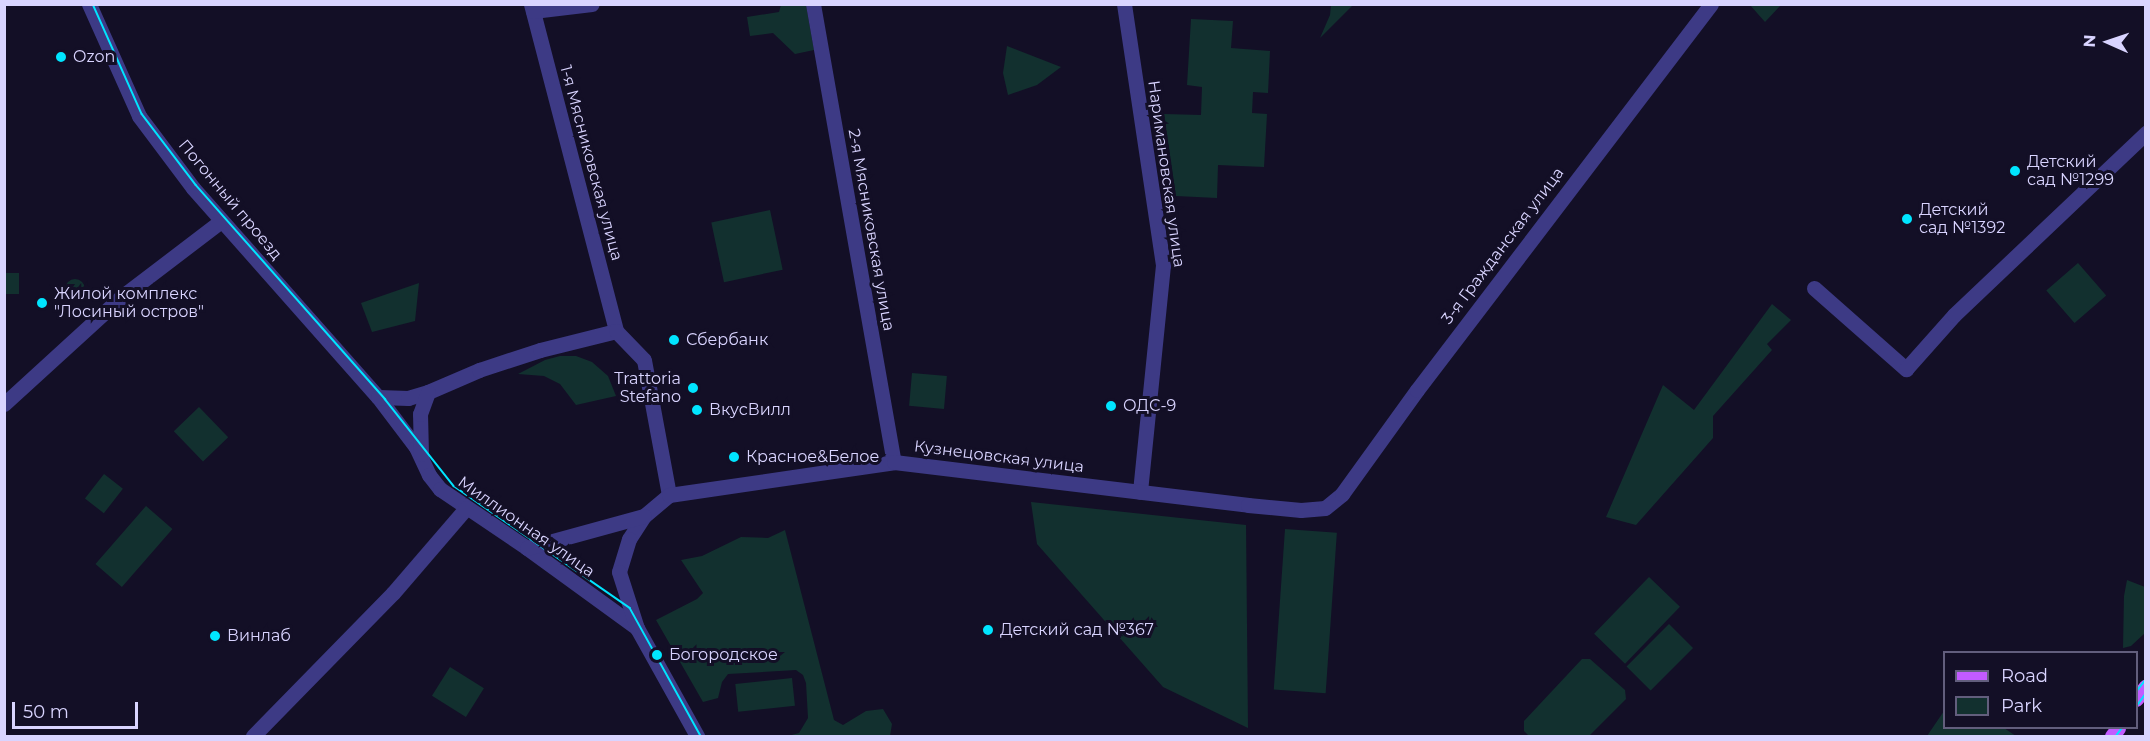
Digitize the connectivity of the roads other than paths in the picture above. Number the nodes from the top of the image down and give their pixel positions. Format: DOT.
graph roads {
  1 [pos="89,4"];
  2 [pos="592,4"];
  3 [pos="813,4"];
  4 [pos="1124,4"];
  5 [pos="1711,4"];
  6 [pos="532,8"];
  7 [pos="2145,133"];
  8 [pos="221,221"];
  9 [pos="1814,288"];
  10 [pos="616,331"];
  11 [pos="428,392"];
  12 [pos="378,397"];
  13 [pos="4,404"];
  14 [pos="421,457"];
  15 [pos="894,462"];
  16 [pos="1140,492"];
  17 [pos="669,495"];
  18 [pos="466,508"];
  19 [pos="1325,508"];
  20 [pos="644,516"];
  21 [pos="528,548"];
  22 [pos="637,628"];
  23 [pos="258,735"];
  24 [pos="697,736"];
  1 -- 8 [label="street, Погонный проезд"];
  2 -- 6 [label="street"];
  3 -- 15 [label="street, 2-я Мясниковская улица"];
  4 -- 16 [label="street, Наримановская улица"];
  5 -- 19 [label="street, 3-я Гражданская улица"];
  6 -- 10 [label="street, 1-я Мясниковская улица"];
  7 -- 9 [label="street"];
  8 -- 12 [label="street, Погонный проезд"];
  8 -- 13 [label="street"];
  10 -- 11 [label="street"];
  10 -- 17 [label="street"];
  11 -- 12 [label="street"];
  11 -- 14 [label="street, Миллионная улица"];
  12 -- 14 [label="street, Погонный проезд"];
  14 -- 18 [label="street, Миллионная улица"];
  15 -- 16 [label="street, Кузнецовская улица"];
  15 -- 17 [label="street, Кузнецовская улица"];
  16 -- 19 [label="street, Кузнецовская улица"];
  17 -- 20 [label="street, Миллионная улица"];
  18 -- 21 [label="street, Миллионная улица"];
  18 -- 23 [label="street"];
  20 -- 21 [label="street"];
  20 -- 22 [label="street, Миллионная улица"];
  21 -- 22 [label="street, Миллионная улица"];
  22 -- 24 [label="street, Миллионная улица"];
}
